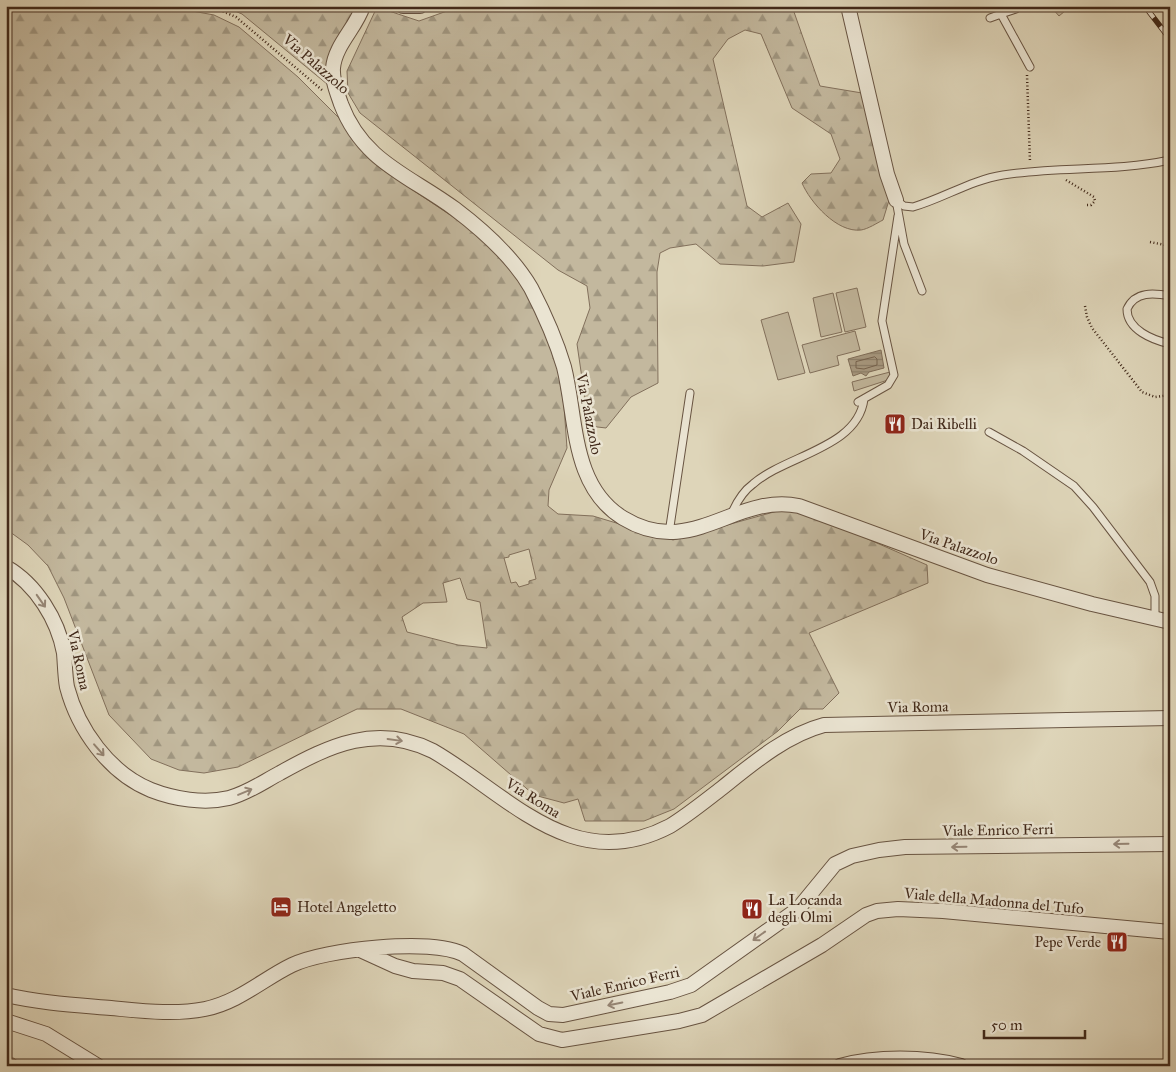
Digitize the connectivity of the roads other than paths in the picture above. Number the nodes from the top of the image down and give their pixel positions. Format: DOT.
graph roads {
  1 [pos="362,6"];
  2 [pos="403,6"];
  3 [pos="420,6"];
  4 [pos="848,6"];
  5 [pos="1016,9"];
  6 [pos="1001,14"];
  7 [pos="990,18"];
  8 [pos="1028,64"];
  9 [pos="1170,160"];
  10 [pos="896,200"];
  11 [pos="898,216"];
  12 [pos="922,291"];
  13 [pos="1170,296"];
  14 [pos="1170,344"];
  15 [pos="690,392"];
  16 [pos="989,432"];
  17 [pos="729,518"];
  18 [pos="669,533"];
  19 [pos="6,567"];
  20 [pos="1155,619"];
  21 [pos="1170,622"];
  22 [pos="1170,718"];
  23 [pos="1170,844"];
  24 [pos="1170,932"];
  25 [pos="359,950"];
  26 [pos="6,995"];
  27 [pos="6,1020"];
  28 [pos="98,1066"];
  29 [pos="840,1066"];
  30 [pos="961,1066"];
  1 -- 18 [label="street, Via Palazzolo"];
  2 -- 3 [label="street"];
  4 -- 10 [label="street"];
  5 -- 6 [label="lane"];
  6 -- 7 [label="lane"];
  6 -- 8 [label="lane"];
  9 -- 10 [label="lane"];
  10 -- 11 [label="lane"];
  11 -- 12 [label="lane"];
  11 -- 17 [label="lane"];
  13 -- 14 [label="lane"];
  15 -- 18 [label="lane"];
  16 -- 20 [label="lane"];
  17 -- 18 [label="street, Via Palazzolo"];
  17 -- 20 [label="street, Via Palazzolo"];
  19 -- 22 [label="street, Via Roma, one-way"];
  20 -- 21 [label="street, Via Palazzolo"];
  23 -- 25 [label="street, Viale Enrico Ferri, one-way"];
  24 -- 25 [label="street, Viale della Madonna del Tufo"];
  25 -- 26 [label="street, Viale Enrico Ferri"];
  27 -- 28 [label="street"];
  29 -- 30 [label="street"];
}
